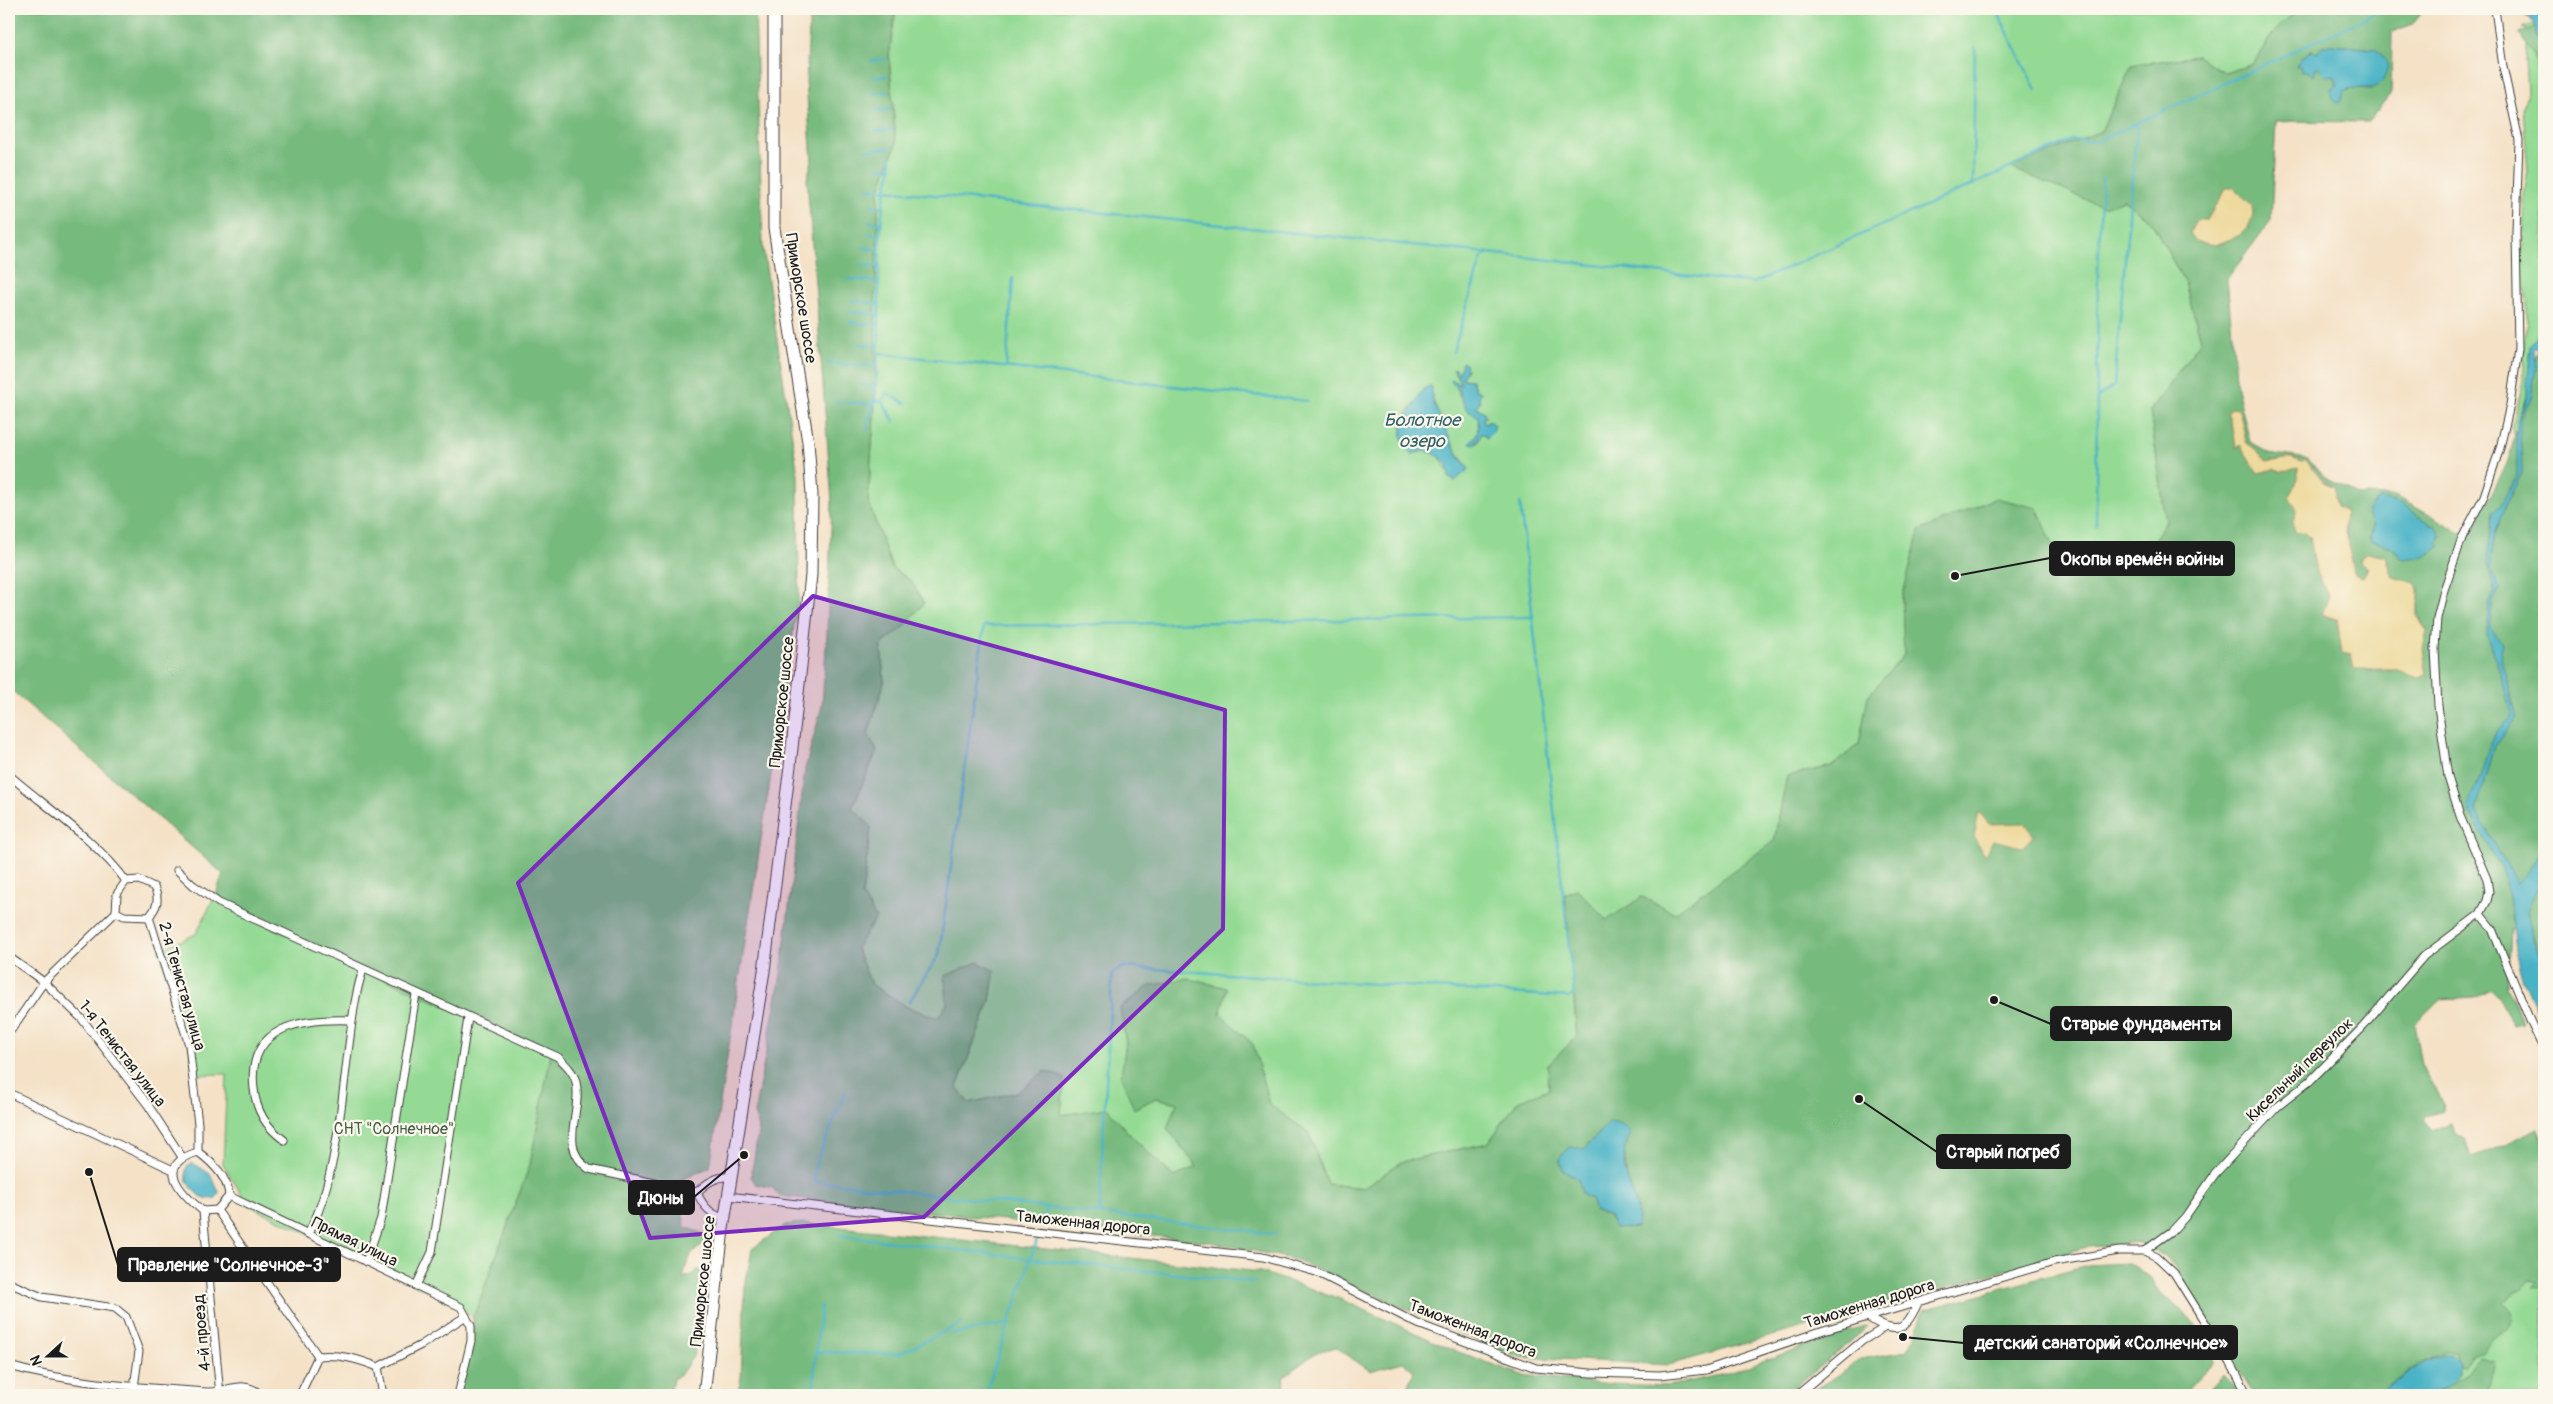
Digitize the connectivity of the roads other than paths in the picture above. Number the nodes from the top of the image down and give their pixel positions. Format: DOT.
graph roads {
  1 [pos="774,9"];
  2 [pos="2495,9"];
  3 [pos="9,774"];
  4 [pos="177,870"];
  5 [pos="126,881"];
  6 [pos="116,912"];
  7 [pos="2480,914"];
  8 [pos="148,917"];
  9 [pos="9,957"];
  10 [pos="363,970"];
  11 [pos="44,982"];
  12 [pos="416,994"];
  13 [pos="468,1018"];
  14 [pos="352,1020"];
  15 [pos="9,1033"];
  16 [pos="2544,1050"];
  17 [pos="9,1093"];
  18 [pos="284,1140"];
  19 [pos="198,1152"];
  20 [pos="182,1157"];
  21 [pos="173,1170"];
  22 [pos="732,1177"];
  23 [pos="697,1192"];
  24 [pos="229,1196"];
  25 [pos="728,1196"];
  26 [pos="203,1210"];
  27 [pos="218,1210"];
  28 [pos="725,1218"];
  29 [pos="308,1234"];
  30 [pos="2144,1251"];
  31 [pos="366,1262"];
  32 [pos="9,1283"];
  33 [pos="416,1286"];
  34 [pos="1918,1303"];
  35 [pos="466,1316"];
  36 [pos="1866,1316"];
  37 [pos="1884,1328"];
  38 [pos="318,1356"];
  39 [pos="9,1366"];
  40 [pos="378,1367"];
  41 [pos="134,1386"];
  42 [pos="220,1394"];
  43 [pos="133,1395"];
  44 [pos="261,1395"];
  45 [pos="300,1395"];
  46 [pos="384,1395"];
  47 [pos="458,1395"];
  48 [pos="704,1395"];
  49 [pos="1796,1395"];
  50 [pos="2248,1395"];
  1 -- 22 [label="main road, Приморское шоссе"];
  2 -- 7 [label="street"];
  3 -- 5 [label="street"];
  4 -- 10 [label="street"];
  5 -- 6 [label="street"];
  5 -- 8 [label="street"];
  6 -- 8 [label="street"];
  6 -- 11 [label="street"];
  7 -- 16 [label="street"];
  7 -- 30 [label="street, Кисельный переулок"];
  8 -- 19 [label="street, 2-я Тенистая улица"];
  9 -- 11 [label="street, 1-я Тенистая улица"];
  10 -- 12 [label="street"];
  10 -- 14 [label="street"];
  11 -- 15 [label="street"];
  11 -- 20 [label="street, 1-я Тенистая улица"];
  12 -- 13 [label="street"];
  12 -- 31 [label="street"];
  13 -- 23 [label="street"];
  13 -- 33 [label="street"];
  14 -- 18 [label="street"];
  14 -- 29 [label="street"];
  17 -- 21 [label="street"];
  19 -- 20 [label="street"];
  19 -- 24 [label="street"];
  20 -- 21 [label="street"];
  21 -- 26 [label="street"];
  22 -- 23 [label="street"];
  22 -- 25 [label="main road, Приморское шоссе"];
  23 -- 28 [label="street"];
  24 -- 27 [label="street"];
  24 -- 29 [label="street, Прямая улица"];
  25 -- 28 [label="main road, Приморское шоссе"];
  25 -- 36 [label="street, Таможенная дорога"];
  26 -- 27 [label="street"];
  26 -- 42 [label="street, 4-й проезд"];
  27 -- 38 [label="street"];
  28 -- 48 [label="main road, Приморское шоссе"];
  29 -- 31 [label="street, Прямая улица"];
  30 -- 34 [label="street, Таможенная дорога"];
  30 -- 50 [label="street"];
  31 -- 33 [label="street, Прямая улица"];
  32 -- 41 [label="street"];
  33 -- 35 [label="street, Прямая улица"];
  34 -- 36 [label="street, Таможенная дорога"];
  34 -- 37 [label="street"];
  35 -- 40 [label="street"];
  35 -- 47 [label="street"];
  36 -- 37 [label="street"];
  37 -- 49 [label="street"];
  38 -- 40 [label="street"];
  38 -- 45 [label="street"];
  39 -- 41 [label="street"];
  40 -- 46 [label="street"];
  41 -- 42 [label="street"];
  41 -- 43 [label="street"];
  42 -- 44 [label="street"];
}
